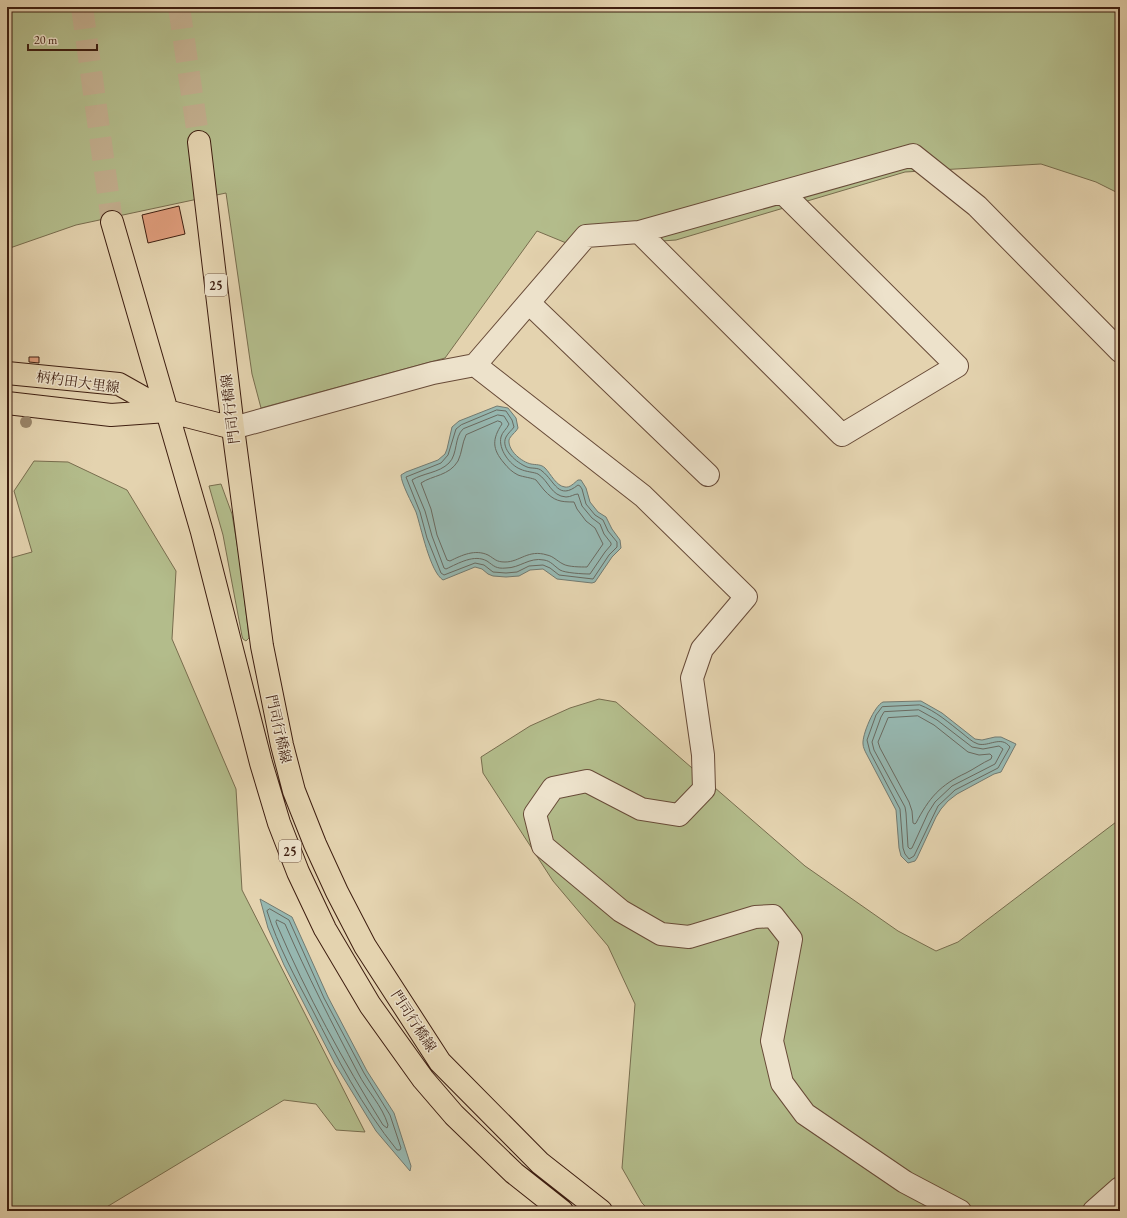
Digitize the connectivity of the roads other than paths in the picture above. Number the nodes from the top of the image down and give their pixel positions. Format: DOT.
graph roads {
  1 [pos="199,142"];
  2 [pos="782,192"];
  3 [pos="112,222"];
  4 [pos="639,232"];
  5 [pos="529,303"];
  6 [pos="1120,351"];
  7 [pos="475,365"];
  8 [pos="7,373"];
  9 [pos="7,403"];
  10 [pos="167,411"];
  11 [pos="233,428"];
  12 [pos="708,475"];
  13 [pos="1120,1188"];
  14 [pos="562,1211"];
  15 [pos="601,1211"];
  16 [pos="960,1211"];
  17 [pos="1094,1211"];
  1 -- 11 [label="main road, 門司行橋線 / 25"];
  2 -- 4 [label="street"];
  2 -- 4 [label="street"];
  2 -- 6 [label="street"];
  3 -- 10 [label="main road, 門司行橋線 / 25"];
  4 -- 5 [label="street"];
  5 -- 7 [label="street"];
  5 -- 12 [label="street"];
  7 -- 11 [label="street"];
  7 -- 16 [label="street"];
  8 -- 10 [label="main road, 柄杓田大里線"];
  9 -- 10 [label="main road, 柄杓田大里線"];
  10 -- 11 [label="main road, 柄杓田大里線"];
  10 -- 14 [label="main road, 門司行橋線 / 25"];
  11 -- 15 [label="main road, 門司行橋線 / 25"];
  13 -- 17 [label="street"];
}
